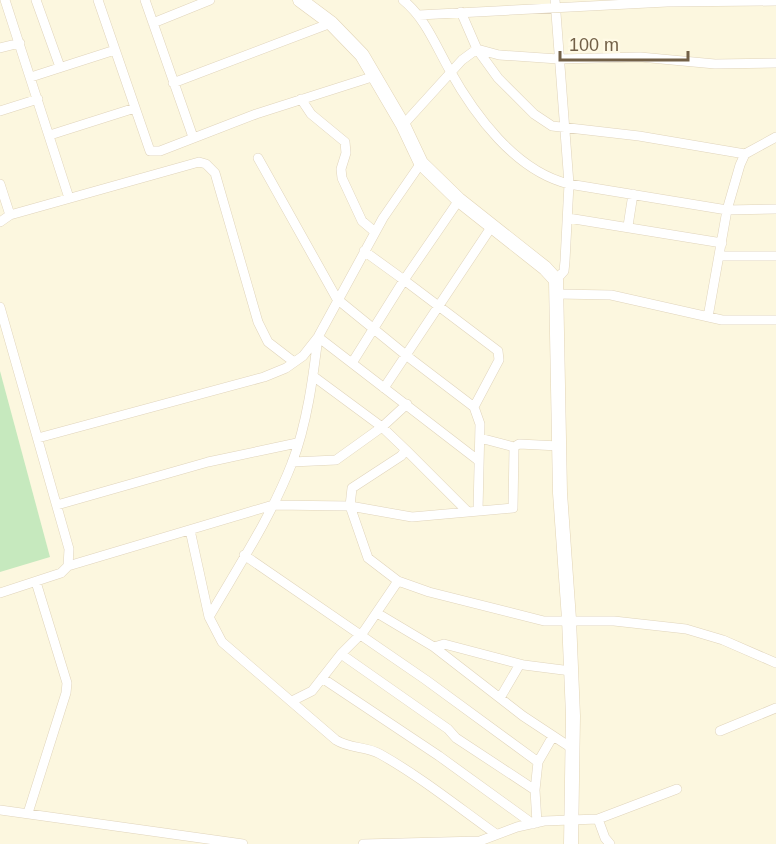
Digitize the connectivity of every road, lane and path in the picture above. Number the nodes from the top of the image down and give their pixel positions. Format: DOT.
graph roads {
  1 [pos="5,0"];
  2 [pos="36,0"];
  3 [pos="98,0"];
  4 [pos="145,0"];
  5 [pos="210,0"];
  6 [pos="300,0"];
  7 [pos="403,0"];
  8 [pos="486,0"];
  9 [pos="776,1"];
  10 [pos="555,4"];
  11 [pos="489,10"];
  12 [pos="461,12"];
  13 [pos="419,15"];
  14 [pos="153,23"];
  15 [pos="331,23"];
  16 [pos="20,43"];
  17 [pos="0,48"];
  18 [pos="477,49"];
  19 [pos="115,50"];
  20 [pos="558,59"];
  21 [pos="776,63"];
  22 [pos="60,67"];
  23 [pos="451,73"];
  24 [pos="375,76"];
  25 [pos="31,77"];
  26 [pos="173,83"];
  27 [pos="38,99"];
  28 [pos="301,99"];
  29 [pos="135,108"];
  30 [pos="0,111"];
  31 [pos="403,125"];
  32 [pos="566,129"];
  33 [pos="50,135"];
  34 [pos="193,137"];
  35 [pos="776,137"];
  36 [pos="745,154"];
  37 [pos="258,158"];
  38 [pos="421,164"];
  39 [pos="0,184"];
  40 [pos="569,184"];
  41 [pos="633,194"];
  42 [pos="69,198"];
  43 [pos="459,200"];
  44 [pos="776,209"];
  45 [pos="727,210"];
  46 [pos="10,215"];
  47 [pos="568,218"];
  48 [pos="0,222"];
  49 [pos="492,226"];
  50 [pos="628,226"];
  51 [pos="375,232"];
  52 [pos="722,243"];
  53 [pos="364,251"];
  54 [pos="719,256"];
  55 [pos="776,256"];
  56 [pos="404,280"];
  57 [pos="557,287"];
  58 [pos="337,299"];
  59 [pos="437,306"];
  60 [pos="0,308"];
  61 [pos="708,317"];
  62 [pos="776,320"];
  63 [pos="374,330"];
  64 [pos="318,337"];
  65 [pos="407,356"];
  66 [pos="294,362"];
  67 [pos="352,363"];
  68 [pos="313,376"];
  69 [pos="384,388"];
  70 [pos="407,404"];
  71 [pos="474,407"];
  72 [pos="382,427"];
  73 [pos="39,438"];
  74 [pos="480,438"];
  75 [pos="297,443"];
  76 [pos="559,446"];
  77 [pos="514,447"];
  78 [pos="406,450"];
  79 [pos="479,461"];
  80 [pos="292,462"];
  81 [pos="57,505"];
  82 [pos="273,505"];
  83 [pos="350,506"];
  84 [pos="473,511"];
  85 [pos="190,530"];
  86 [pos="244,555"];
  87 [pos="68,566"];
  88 [pos="398,581"];
  89 [pos="36,582"];
  90 [pos="0,593"];
  91 [pos="377,613"];
  92 [pos="209,617"];
  93 [pos="570,619"];
  94 [pos="360,635"];
  95 [pos="434,647"];
  96 [pos="341,654"];
  97 [pos="776,663"];
  98 [pos="520,664"];
  99 [pos="572,671"];
  100 [pos="322,678"];
  101 [pos="500,698"];
  102 [pos="292,700"];
  103 [pos="776,708"];
  104 [pos="720,731"];
  105 [pos="554,736"];
  106 [pos="573,750"];
  107 [pos="538,762"];
  108 [pos="677,789"];
  109 [pos="535,790"];
  110 [pos="0,810"];
  111 [pos="28,813"];
  112 [pos="598,819"];
  113 [pos="571,820"];
  114 [pos="535,823"];
  115 [pos="496,834"];
  116 [pos="175,840"];
  117 [pos="243,844"];
  118 [pos="363,844"];
  119 [pos="571,844"];
  120 [pos="610,844"];
  1 -- 16 [label="street"];
  2 -- 22 [label="street"];
  3 -- 19 [label="street"];
  4 -- 14 [label="street"];
  5 -- 14 [label="street"];
  6 -- 15 [label="street"];
  7 -- 13 [label="street"];
  8 -- 11 [label="street"];
  9 -- 10 [label="street"];
  10 -- 11 [label="street"];
  10 -- 20 [label="street"];
  11 -- 12 [label="street"];
  12 -- 13 [label="street"];
  12 -- 18 [label="street"];
  13 -- 23 [label="street"];
  14 -- 26 [label="street"];
  15 -- 24 [label="street"];
  15 -- 26 [label="street"];
  16 -- 17 [label="street"];
  16 -- 25 [label="street"];
  18 -- 20 [label="street"];
  18 -- 23 [label="street"];
  18 -- 32 [label="street"];
  19 -- 22 [label="street"];
  19 -- 29 [label="street"];
  20 -- 21 [label="street"];
  20 -- 32 [label="street"];
  22 -- 25 [label="street"];
  23 -- 31 [label="street"];
  23 -- 40 [label="street"];
  24 -- 28 [label="street"];
  24 -- 31 [label="street"];
  25 -- 27 [label="street"];
  26 -- 34 [label="street"];
  27 -- 30 [label="street"];
  27 -- 33 [label="street"];
  28 -- 34 [label="street"];
  28 -- 51 [label="street"];
  29 -- 33 [label="street"];
  29 -- 34 [label="street"];
  31 -- 38 [label="street"];
  32 -- 36 [label="street"];
  32 -- 40 [label="street"];
  33 -- 42 [label="street"];
  35 -- 36 [label="street"];
  36 -- 45 [label="street"];
  37 -- 58 [label="street"];
  38 -- 43 [label="street"];
  38 -- 51 [label="street"];
  39 -- 46 [label="street"];
  40 -- 41 [label="street"];
  40 -- 47 [label="street"];
  41 -- 45 [label="street"];
  41 -- 50 [label="street"];
  42 -- 46 [label="street"];
  42 -- 66 [label="street"];
  43 -- 49 [label="street"];
  43 -- 56 [label="street"];
  44 -- 45 [label="street"];
  45 -- 52 [label="street"];
  46 -- 48 [label="street"];
  47 -- 50 [label="street"];
  47 -- 57 [label="street"];
  49 -- 57 [label="street"];
  49 -- 59 [label="street"];
  50 -- 52 [label="street"];
  51 -- 53 [label="street"];
  52 -- 54 [label="street"];
  53 -- 56 [label="street"];
  53 -- 58 [label="street"];
  54 -- 55 [label="street"];
  54 -- 61 [label="street"];
  56 -- 59 [label="street"];
  56 -- 63 [label="street"];
  57 -- 61 [label="street"];
  57 -- 76 [label="street"];
  58 -- 63 [label="street"];
  58 -- 64 [label="street"];
  59 -- 65 [label="street"];
  59 -- 71 [label="street"];
  60 -- 73 [label="street"];
  61 -- 62 [label="street"];
  63 -- 65 [label="street"];
  63 -- 67 [label="street"];
  64 -- 66 [label="street"];
  64 -- 67 [label="street"];
  64 -- 68 [label="street"];
  65 -- 69 [label="street"];
  65 -- 71 [label="street"];
  66 -- 73 [label="street"];
  67 -- 69 [label="street"];
  68 -- 72 [label="street"];
  68 -- 75 [label="street"];
  69 -- 70 [label="street"];
  70 -- 72 [label="street"];
  70 -- 79 [label="street"];
  71 -- 74 [label="street"];
  72 -- 78 [label="street"];
  72 -- 80 [label="street"];
  73 -- 81 [label="street"];
  74 -- 77 [label="street"];
  74 -- 79 [label="street"];
  75 -- 80 [label="street"];
  75 -- 81 [label="street"];
  76 -- 77 [label="street"];
  76 -- 93 [label="street"];
  77 -- 84 [label="street"];
  78 -- 83 [label="street"];
  78 -- 84 [label="street"];
  79 -- 84 [label="street"];
  80 -- 82 [label="street"];
  81 -- 87 [label="street"];
  82 -- 83 [label="street"];
  82 -- 85 [label="street"];
  82 -- 86 [label="street"];
  83 -- 84 [label="street"];
  83 -- 88 [label="street"];
  85 -- 87 [label="street"];
  85 -- 92 [label="street"];
  86 -- 92 [label="street"];
  86 -- 94 [label="street"];
  87 -- 89 [label="street"];
  88 -- 91 [label="street"];
  88 -- 93 [label="street"];
  89 -- 90 [label="street"];
  89 -- 111 [label="street"];
  91 -- 94 [label="street"];
  91 -- 95 [label="street"];
  92 -- 102 [label="street"];
  93 -- 97 [label="street"];
  93 -- 99 [label="street"];
  94 -- 96 [label="street"];
  94 -- 107 [label="street"];
  95 -- 98 [label="street"];
  95 -- 101 [label="street"];
  96 -- 100 [label="street"];
  96 -- 109 [label="street"];
  98 -- 99 [label="street"];
  98 -- 101 [label="street"];
  99 -- 106 [label="street"];
  100 -- 102 [label="street"];
  100 -- 114 [label="street"];
  101 -- 105 [label="street"];
  102 -- 115 [label="street"];
  103 -- 104 [label="street"];
  105 -- 106 [label="street"];
  105 -- 107 [label="street"];
  106 -- 113 [label="street"];
  107 -- 109 [label="street"];
  108 -- 112 [label="street"];
  109 -- 114 [label="street"];
  110 -- 111 [label="street"];
  111 -- 116 [label="street"];
  112 -- 113 [label="street"];
  112 -- 120 [label="street"];
  113 -- 114 [label="street"];
  113 -- 119 [label="street"];
  114 -- 115 [label="street"];
  115 -- 118 [label="street"];
  116 -- 117 [label="street"];
}
